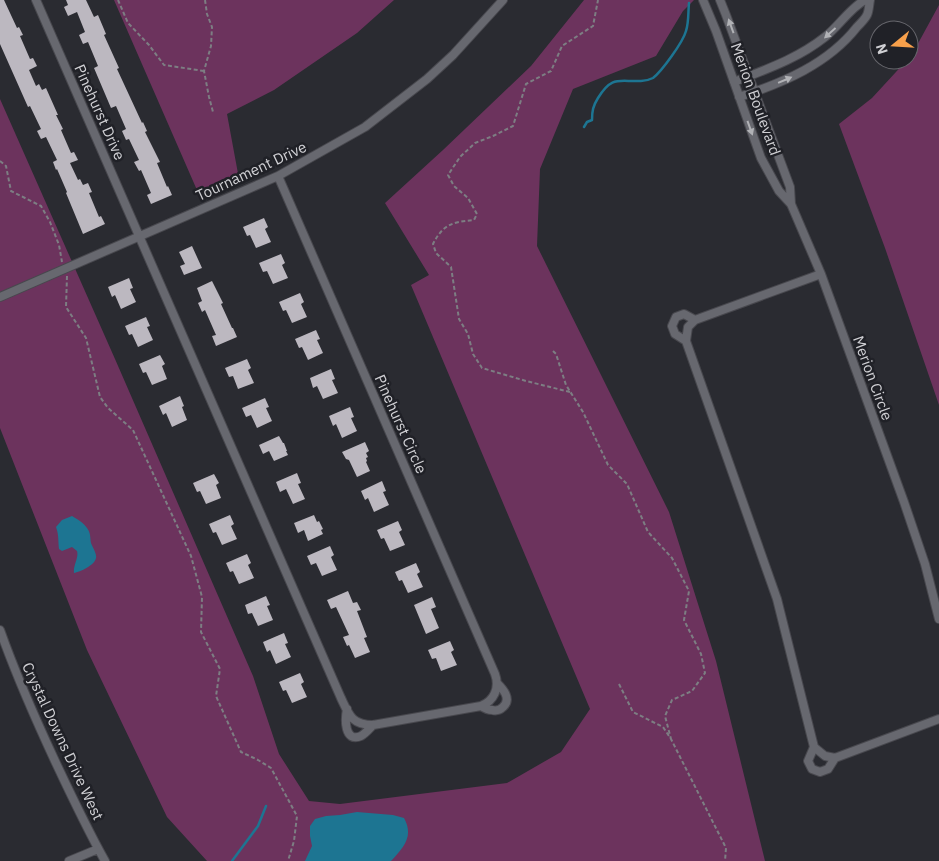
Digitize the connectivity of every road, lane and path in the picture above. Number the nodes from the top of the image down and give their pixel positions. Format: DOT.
graph roads {
  1 [pos="36,0"];
  2 [pos="118,0"];
  3 [pos="206,0"];
  4 [pos="503,0"];
  5 [pos="598,0"];
  6 [pos="703,0"];
  7 [pos="720,0"];
  8 [pos="866,0"];
  9 [pos="870,0"];
  10 [pos="204,71"];
  11 [pos="749,76"];
  12 [pos="734,82"];
  13 [pos="755,92"];
  14 [pos="739,97"];
  15 [pos="213,112"];
  16 [pos="0,161"];
  17 [pos="278,176"];
  18 [pos="791,204"];
  19 [pos="140,236"];
  20 [pos="65,269"];
  21 [pos="821,274"];
  22 [pos="0,297"];
  23 [pos="695,320"];
  24 [pos="686,341"];
  25 [pos="553,350"];
  26 [pos="570,392"];
  27 [pos="939,619"];
  28 [pos="0,630"];
  29 [pos="497,683"];
  30 [pos="619,684"];
  31 [pos="481,706"];
  32 [pos="347,709"];
  33 [pos="939,720"];
  34 [pos="373,725"];
  35 [pos="671,740"];
  36 [pos="814,747"];
  37 [pos="835,758"];
  38 [pos="98,849"];
  39 [pos="69,861"];
  40 [pos="105,861"];
  41 [pos="288,861"];
  42 [pos="725,861"];
  1 -- 19 [label="street, Pinehurst Drive"];
  2 -- 10 [label="path"];
  3 -- 10 [label="path"];
  4 -- 17 [label="street, Tournament Drive"];
  5 -- 26 [label="path"];
  6 -- 12 [label="street, Merion Boulevard"];
  11 -- 7 [label="street, Merion Boulevard, one-way"];
  8 -- 11 [label="street, one-way"];
  13 -- 9 [label="street, one-way"];
  10 -- 15 [label="path"];
  11 -- 12 [label="street"];
  11 -- 13 [label="street, Merion Boulevard"];
  12 -- 14 [label="street, Merion Boulevard"];
  13 -- 14 [label="street"];
  13 -- 18 [label="street, Merion Boulevard"];
  14 -- 18 [label="street, Merion Boulevard, one-way"];
  16 -- 20 [label="path"];
  17 -- 19 [label="street, Tournament Drive"];
  17 -- 29 [label="street, Pinehurst Circle"];
  18 -- 21 [label="street, Merion Boulevard"];
  19 -- 20 [label="street, Tournament Drive"];
  19 -- 32 [label="street, Pinehurst Circle"];
  20 -- 22 [label="street, Tournament Drive"];
  20 -- 41 [label="path"];
  21 -- 23 [label="street"];
  21 -- 27 [label="street, Merion Circle"];
  23 -- 24 [label="street"];
  23 -- 24 [label="street"];
  24 -- 36 [label="street"];
  25 -- 26 [label="path"];
  26 -- 35 [label="path"];
  28 -- 38 [label="street, Crystal Downs Drive West"];
  29 -- 31 [label="street"];
  29 -- 31 [label="street, Pinehurst Circle"];
  30 -- 35 [label="path"];
  31 -- 34 [label="street, Pinehurst Circle"];
  32 -- 34 [label="street, Pinehurst Circle"];
  32 -- 34 [label="street, Pinehurst Circle"];
  33 -- 37 [label="street"];
  35 -- 42 [label="path"];
  36 -- 37 [label="street"];
  36 -- 37 [label="street"];
  38 -- 39 [label="street"];
  38 -- 40 [label="street, Crystal Downs Drive West"];
}
